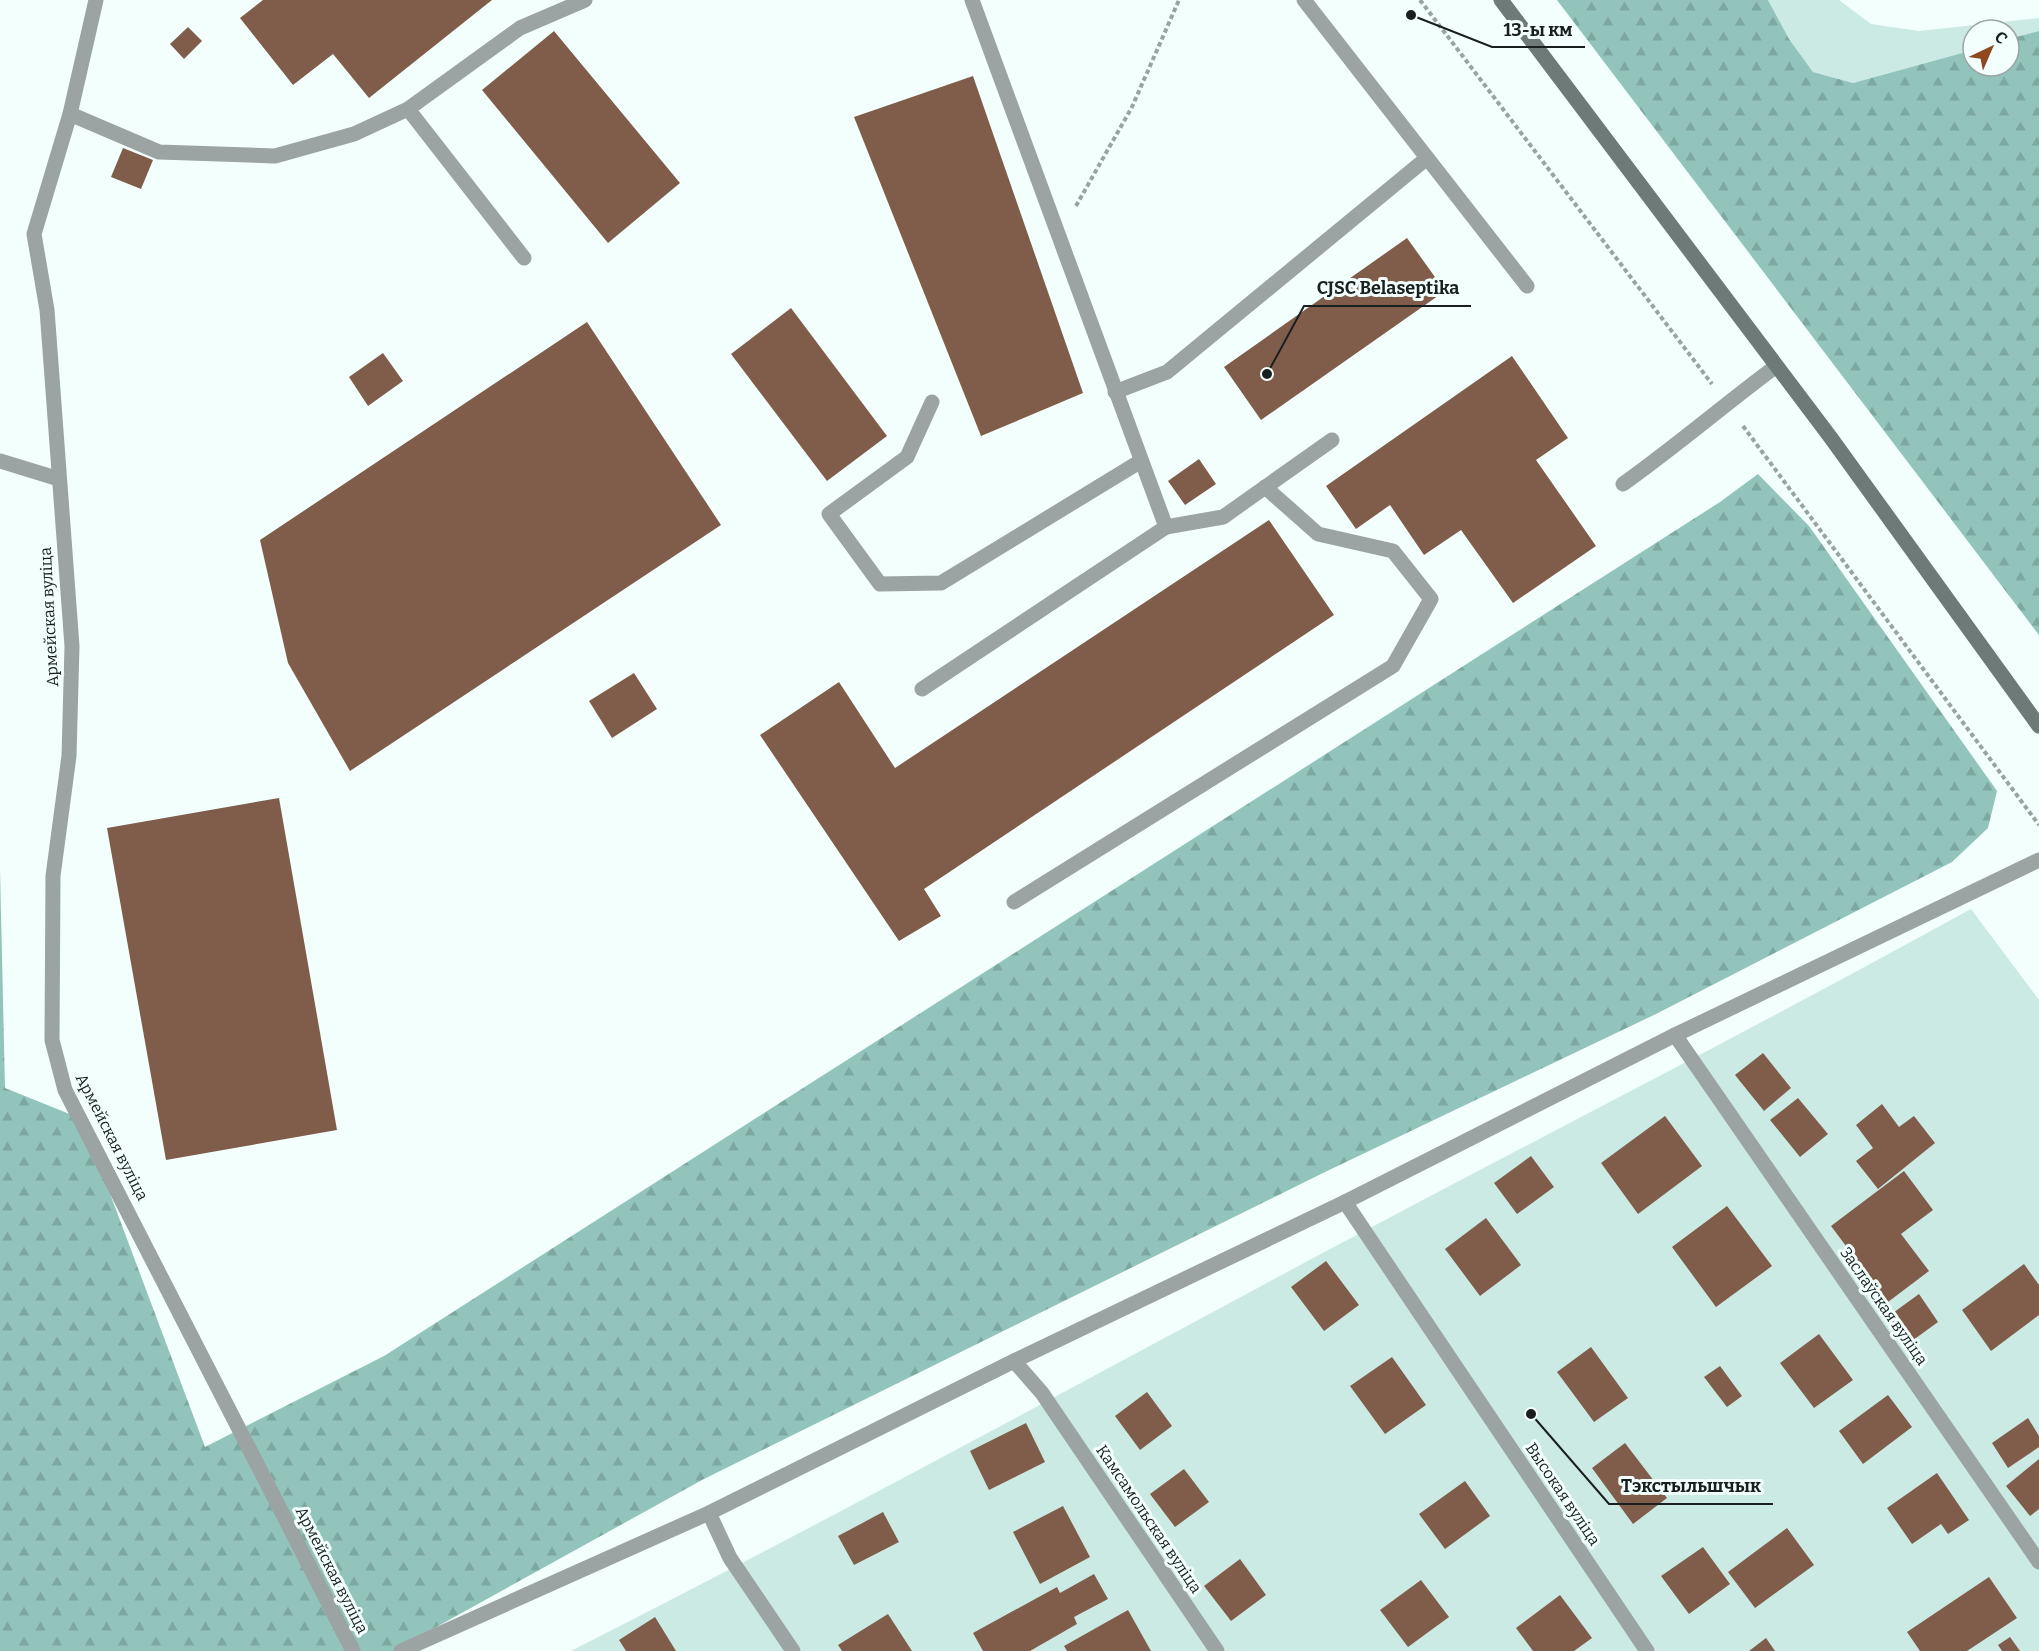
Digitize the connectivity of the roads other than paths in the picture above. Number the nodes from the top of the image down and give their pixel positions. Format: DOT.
graph roads {
  1 [pos="96,0"];
  2 [pos="585,0"];
  3 [pos="972,0"];
  4 [pos="1304,0"];
  5 [pos="1501,0"];
  6 [pos="408,109"];
  7 [pos="70,114"];
  8 [pos="1426,158"];
  9 [pos="524,258"];
  10 [pos="1527,286"];
  11 [pos="1775,367"];
  12 [pos="1115,392"];
  13 [pos="932,402"];
  14 [pos="1332,440"];
  15 [pos="0,461"];
  16 [pos="1141,461"];
  17 [pos="59,479"];
  18 [pos="1623,484"];
  19 [pos="1265,487"];
  20 [pos="1166,528"];
  21 [pos="922,689"];
  22 [pos="2039,726"];
  23 [pos="2039,860"];
  24 [pos="1014,902"];
  25 [pos="1675,1035"];
  26 [pos="1345,1202"];
  27 [pos="1014,1361"];
  28 [pos="709,1513"];
  29 [pos="2039,1562"];
  30 [pos="353,1651"];
  31 [pos="401,1651"];
  32 [pos="793,1651"];
  33 [pos="1216,1651"];
  34 [pos="1647,1651"];
  1 -- 7 [label="street, Армейская вуліца"];
  2 -- 6 [label="street"];
  3 -- 12 [label="street"];
  4 -- 8 [label="street"];
  5 -- 11 [label="main road"];
  6 -- 7 [label="street"];
  6 -- 9 [label="street"];
  7 -- 17 [label="street, Армейская вуліца"];
  8 -- 10 [label="street"];
  8 -- 12 [label="street"];
  11 -- 18 [label="street"];
  11 -- 22 [label="main road"];
  12 -- 16 [label="street"];
  13 -- 16 [label="street"];
  14 -- 19 [label="street"];
  15 -- 17 [label="street"];
  16 -- 20 [label="street"];
  17 -- 30 [label="street, Армейская вуліца"];
  19 -- 20 [label="street"];
  19 -- 24 [label="street"];
  20 -- 21 [label="street"];
  23 -- 25 [label="street"];
  25 -- 26 [label="street"];
  25 -- 29 [label="street, Заслаўская вуліца"];
  26 -- 27 [label="street"];
  26 -- 34 [label="street, Высокая вуліца"];
  27 -- 28 [label="street"];
  27 -- 33 [label="street, Камсамольская вуліца"];
  28 -- 31 [label="street"];
  28 -- 32 [label="street"];
}
